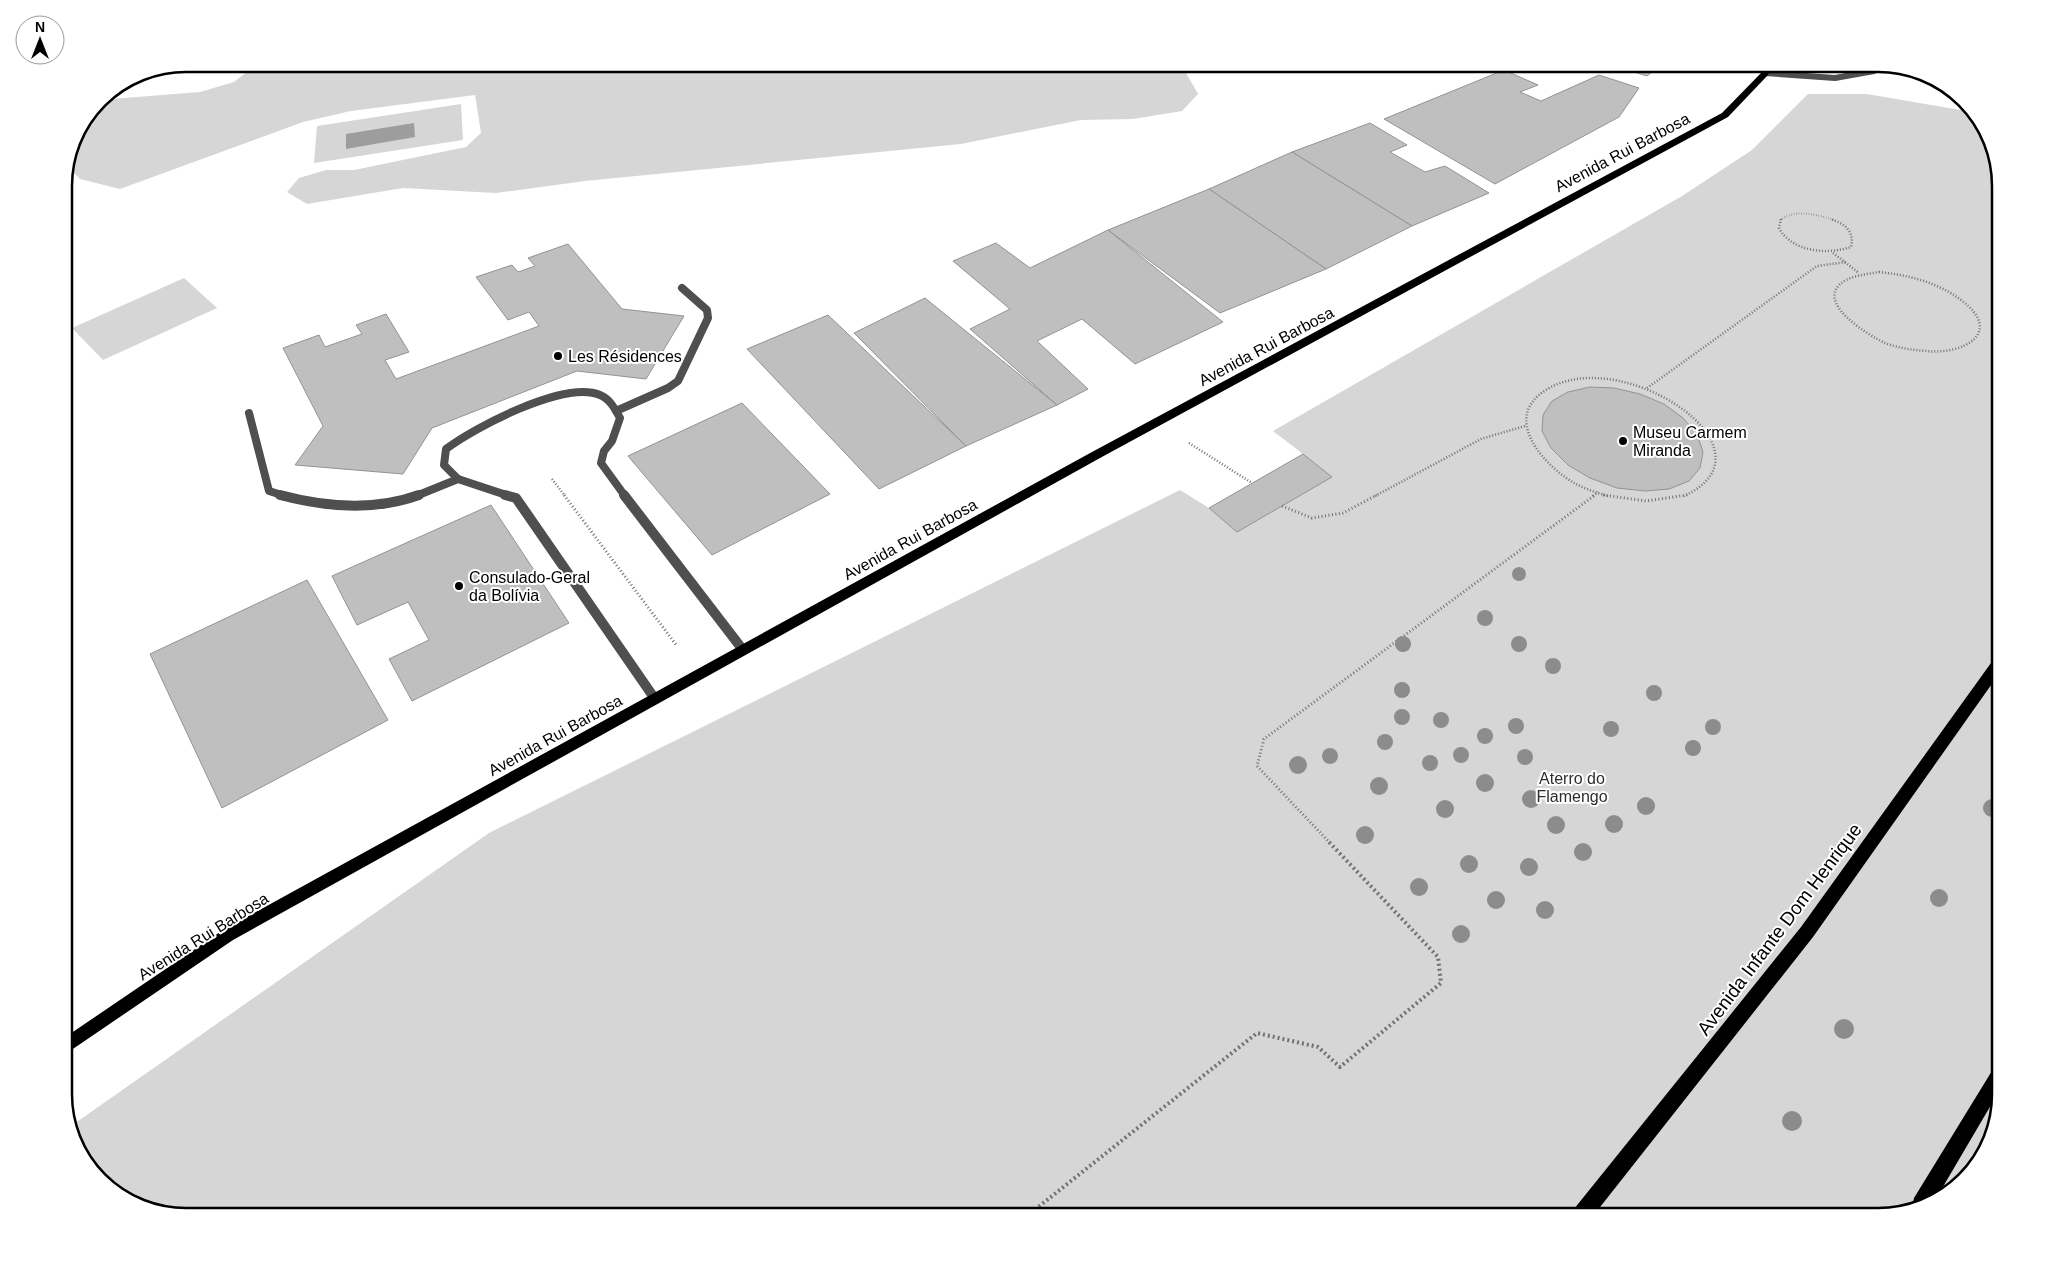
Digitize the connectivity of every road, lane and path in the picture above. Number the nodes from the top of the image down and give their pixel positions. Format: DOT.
graph roads {
  1 [pos="1763,72"];
  2 [pos="1795,72"];
  3 [pos="1868,72"];
  4 [pos="1833,252"];
  5 [pos="1846,262"];
  6 [pos="1859,273"];
  7 [pos="682,288"];
  8 [pos="1646,388"];
  9 [pos="616,411"];
  10 [pos="249,413"];
  11 [pos="1157,423"];
  12 [pos="1525,426"];
  13 [pos="559,476"];
  14 [pos="458,480"];
  15 [pos="552,480"];
  16 [pos="544,481"];
  17 [pos="1252,483"];
  18 [pos="1598,492"];
  19 [pos="1282,506"];
  20 [pos="743,650"];
  21 [pos="1992,673"];
  22 [pos="699,675"];
  23 [pos="655,699"];
  24 [pos="73,1041"];
  25 [pos="1992,1087"];
  26 [pos="1927,1196"];
  27 [pos="1037,1208"];
  28 [pos="1587,1208"];
  1 -- 11 [label="main road, Avenida Rui Barbosa"];
  2 -- 3 [label="lane"];
  4 -- 4 [label="path"];
  4 -- 5 [label="path"];
  5 -- 6 [label="path"];
  5 -- 8 [label="path"];
  6 -- 6 [label="path"];
  7 -- 9 [label="lane"];
  8 -- 12 [label="path"];
  8 -- 18 [label="path"];
  9 -- 14 [label="lane"];
  9 -- 20 [label="lane"];
  10 -- 14 [label="lane"];
  11 -- 17 [label="path"];
  11 -- 20 [label="main road, Avenida Rui Barbosa"];
  12 -- 18 [label="path"];
  12 -- 19 [label="path"];
  13 -- 15 [label="path"];
  14 -- 23 [label="lane"];
  15 -- 16 [label="path"];
  15 -- 22 [label="path"];
  18 -- 27 [label="path"];
  20 -- 22 [label="main road, Avenida Rui Barbosa"];
  21 -- 28 [label="highway, Avenida Infante Dom Henrique"];
  22 -- 23 [label="main road, Avenida Rui Barbosa"];
  23 -- 24 [label="main road, Avenida Rui Barbosa"];
  25 -- 26 [label="highway"];
}
